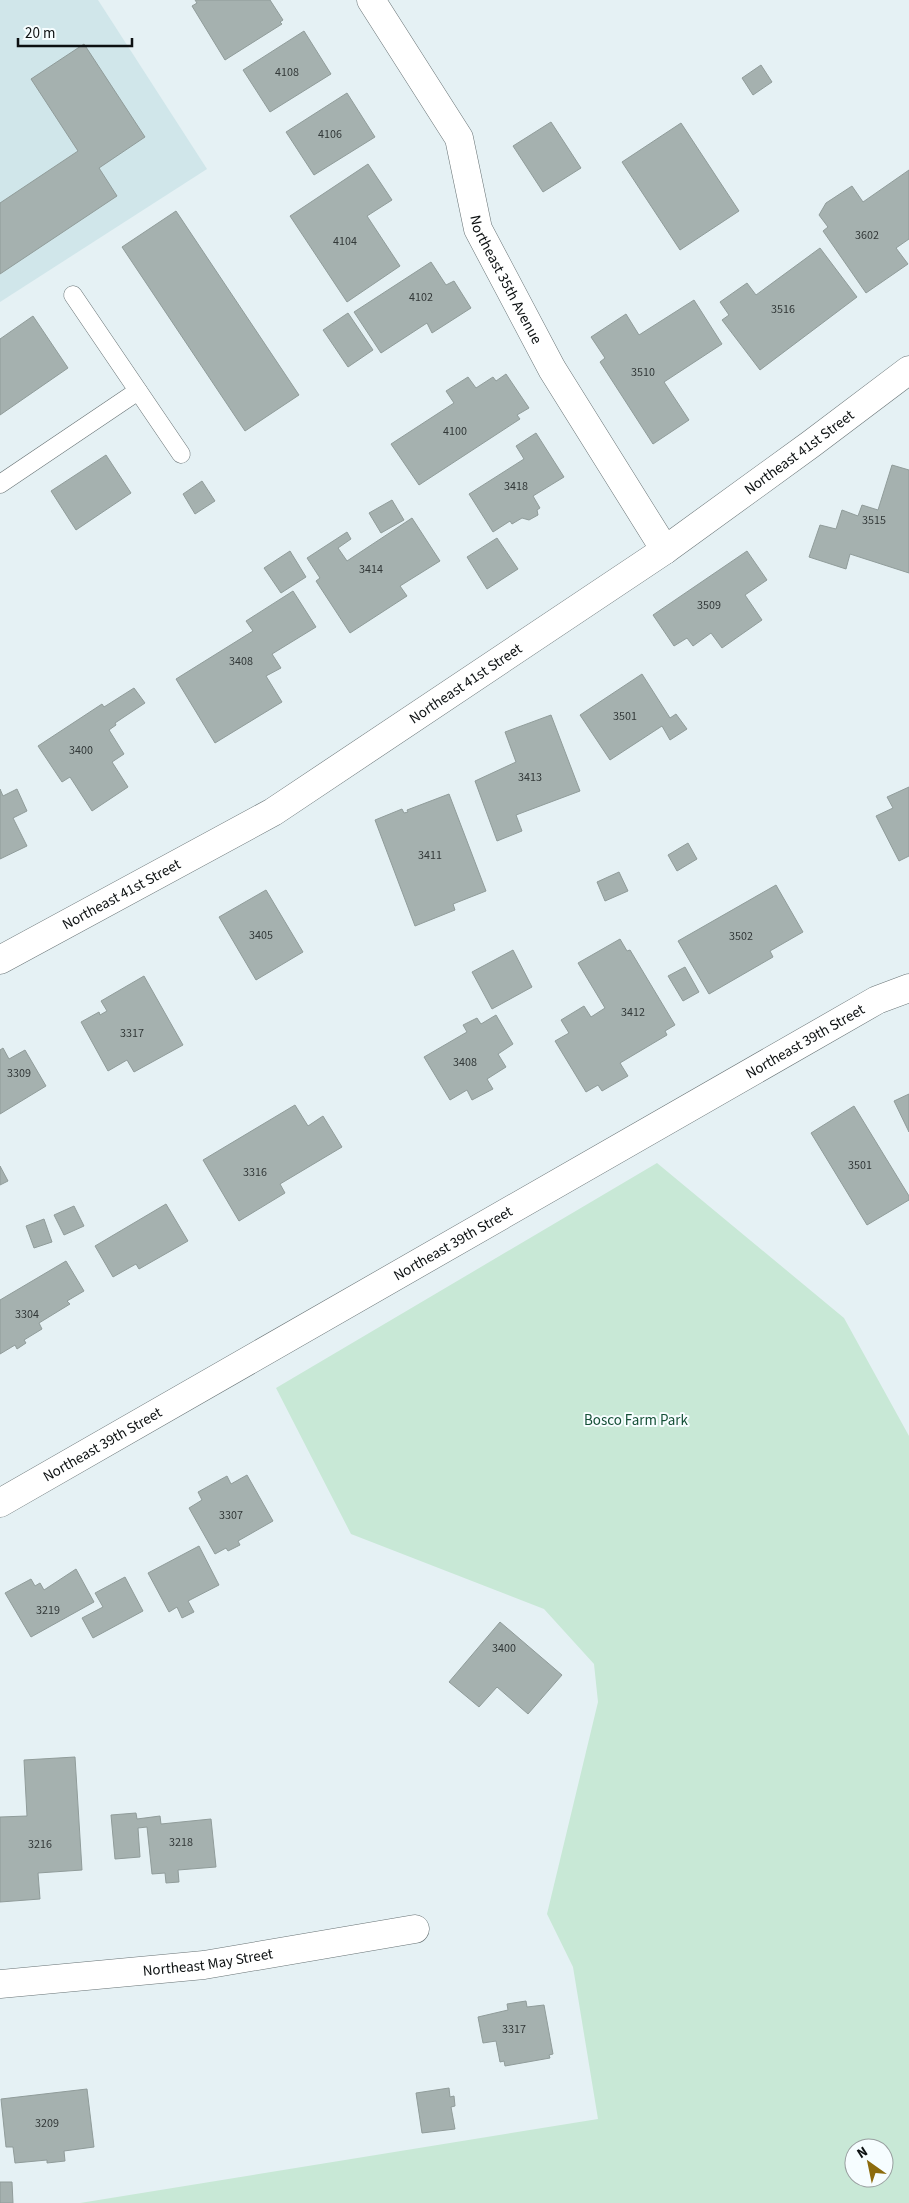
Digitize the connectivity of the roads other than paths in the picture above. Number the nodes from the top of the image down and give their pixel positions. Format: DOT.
graph roads {
  1 [pos="371,0"];
  2 [pos="73,294"];
  3 [pos="909,370"];
  4 [pos="138,391"];
  5 [pos="181,454"];
  6 [pos="0,484"];
  7 [pos="665,550"];
  8 [pos="0,960"];
  9 [pos="909,988"];
  10 [pos="0,1503"];
  11 [pos="415,1929"];
  12 [pos="0,1984"];
  1 -- 7 [label="street, Northeast 35th Avenue"];
  2 -- 4 [label="lane"];
  3 -- 7 [label="street, Northeast 41st Street"];
  4 -- 5 [label="lane"];
  4 -- 6 [label="lane"];
  7 -- 8 [label="street, Northeast 41st Street"];
  9 -- 10 [label="street, Northeast 39th Street"];
  11 -- 12 [label="street, Northeast May Street"];
}
